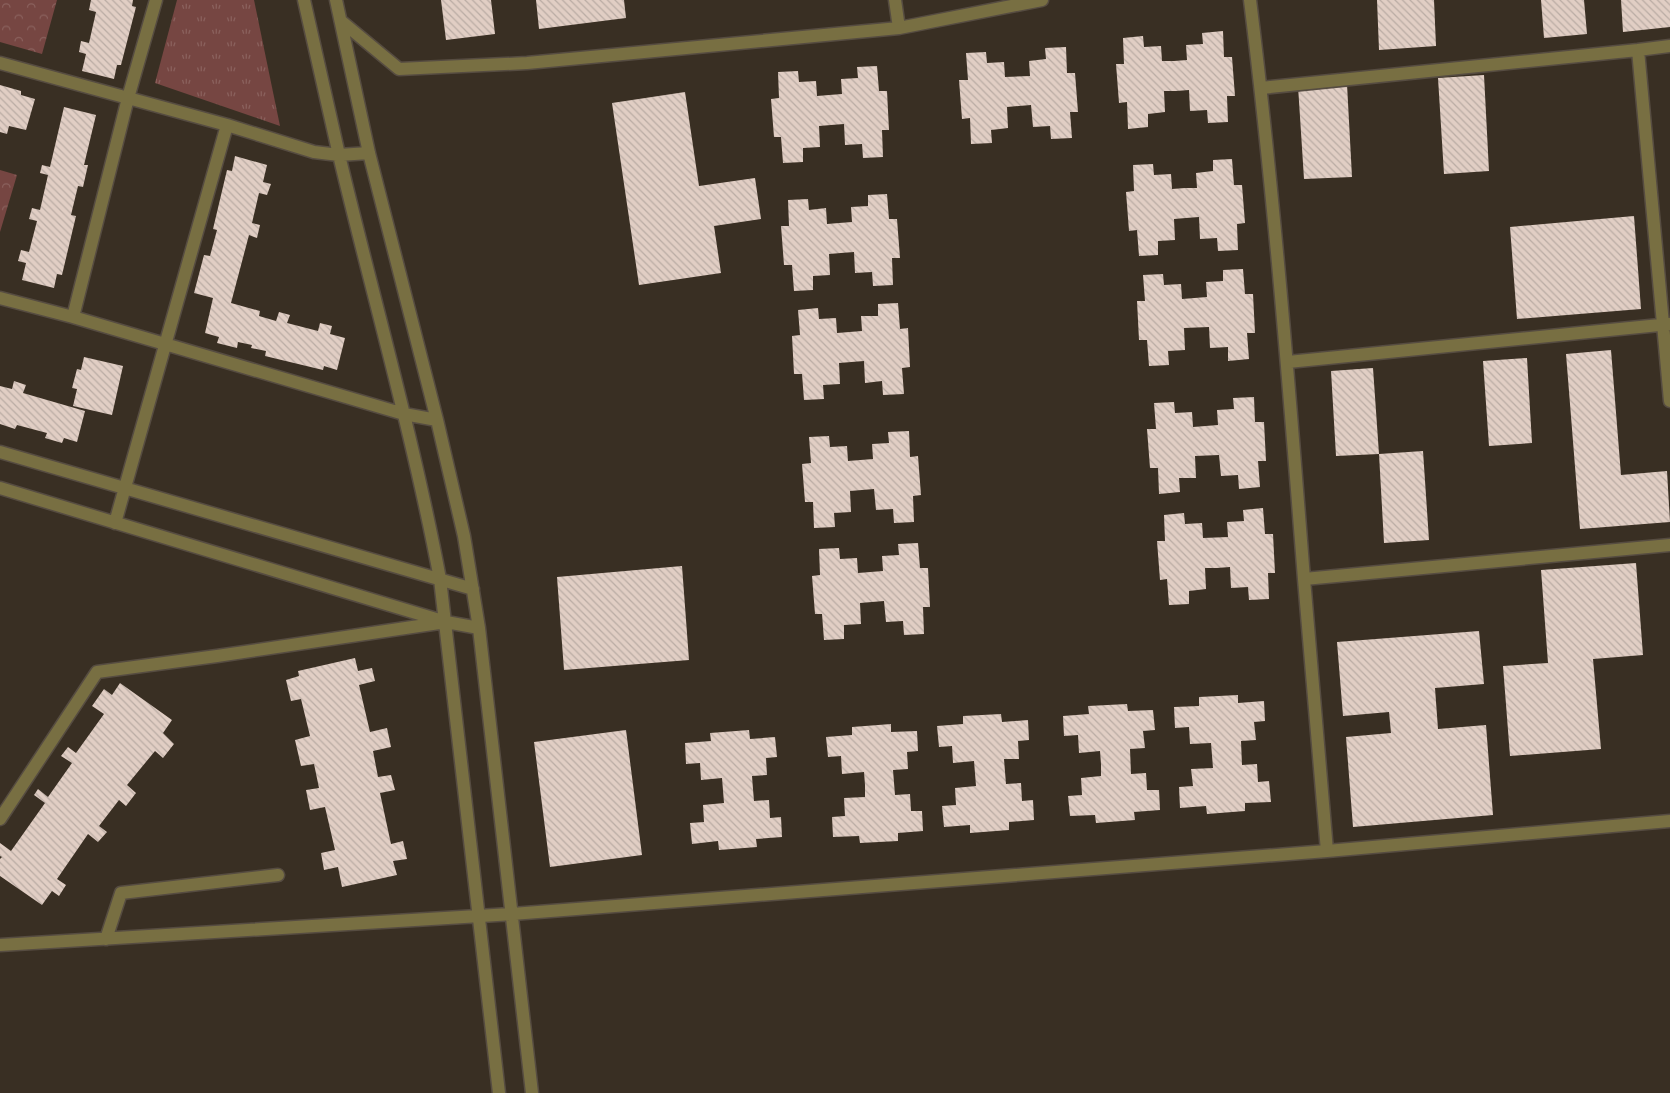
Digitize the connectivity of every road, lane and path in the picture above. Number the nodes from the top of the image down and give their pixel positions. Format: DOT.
graph roads {
  1 [pos="156,0"];
  2 [pos="304,0"];
  3 [pos="336,0"];
  4 [pos="895,0"];
  5 [pos="1042,0"];
  6 [pos="1250,0"];
  7 [pos="341,21"];
  8 [pos="899,28"];
  9 [pos="1670,46"];
  10 [pos="1638,50"];
  11 [pos="0,63"];
  12 [pos="1261,88"];
  13 [pos="128,98"];
  14 [pos="227,125"];
  15 [pos="369,153"];
  16 [pos="339,155"];
  17 [pos="0,298"];
  18 [pos="73,317"];
  19 [pos="1666,324"];
  20 [pos="166,345"];
  21 [pos="1288,362"];
  22 [pos="1670,401"];
  23 [pos="404,414"];
  24 [pos="437,420"];
  25 [pos="0,452"];
  26 [pos="0,488"];
  27 [pos="125,490"];
  28 [pos="115,523"];
  29 [pos="1670,545"];
  30 [pos="440,579"];
  31 [pos="1304,579"];
  32 [pos="473,589"];
  33 [pos="446,622"];
  34 [pos="478,628"];
  35 [pos="0,819"];
  36 [pos="1670,821"];
  37 [pos="1327,851"];
  38 [pos="278,875"];
  39 [pos="512,914"];
  40 [pos="479,915"];
  41 [pos="106,939"];
  42 [pos="0,945"];
  43 [pos="499,1093"];
  44 [pos="532,1093"];
  1 -- 13 [label="street"];
  2 -- 16 [label="street"];
  3 -- 7 [label="street"];
  4 -- 8 [label="street"];
  5 -- 8 [label="street"];
  6 -- 12 [label="street"];
  7 -- 8 [label="street"];
  7 -- 15 [label="street"];
  9 -- 10 [label="street"];
  10 -- 12 [label="street"];
  10 -- 19 [label="street"];
  11 -- 13 [label="street"];
  12 -- 21 [label="street"];
  13 -- 14 [label="street"];
  13 -- 18 [label="street"];
  14 -- 16 [label="street"];
  14 -- 20 [label="street"];
  15 -- 16 [label="street"];
  15 -- 24 [label="street"];
  16 -- 23 [label="street"];
  17 -- 18 [label="street"];
  18 -- 20 [label="street"];
  19 -- 21 [label="street"];
  19 -- 22 [label="street"];
  20 -- 23 [label="street"];
  20 -- 27 [label="street"];
  21 -- 31 [label="street"];
  23 -- 24 [label="street"];
  23 -- 30 [label="street"];
  24 -- 32 [label="street"];
  25 -- 27 [label="street"];
  26 -- 28 [label="street"];
  27 -- 28 [label="street"];
  27 -- 30 [label="street"];
  28 -- 33 [label="street"];
  29 -- 31 [label="street"];
  30 -- 32 [label="street"];
  30 -- 33 [label="street"];
  31 -- 37 [label="street"];
  32 -- 34 [label="street"];
  33 -- 34 [label="street"];
  33 -- 35 [label="street"];
  33 -- 40 [label="street"];
  34 -- 39 [label="street"];
  36 -- 37 [label="street"];
  37 -- 39 [label="street"];
  38 -- 41 [label="street"];
  39 -- 40 [label="street"];
  39 -- 44 [label="street"];
  40 -- 41 [label="street"];
  40 -- 43 [label="street"];
  41 -- 42 [label="street"];
}
